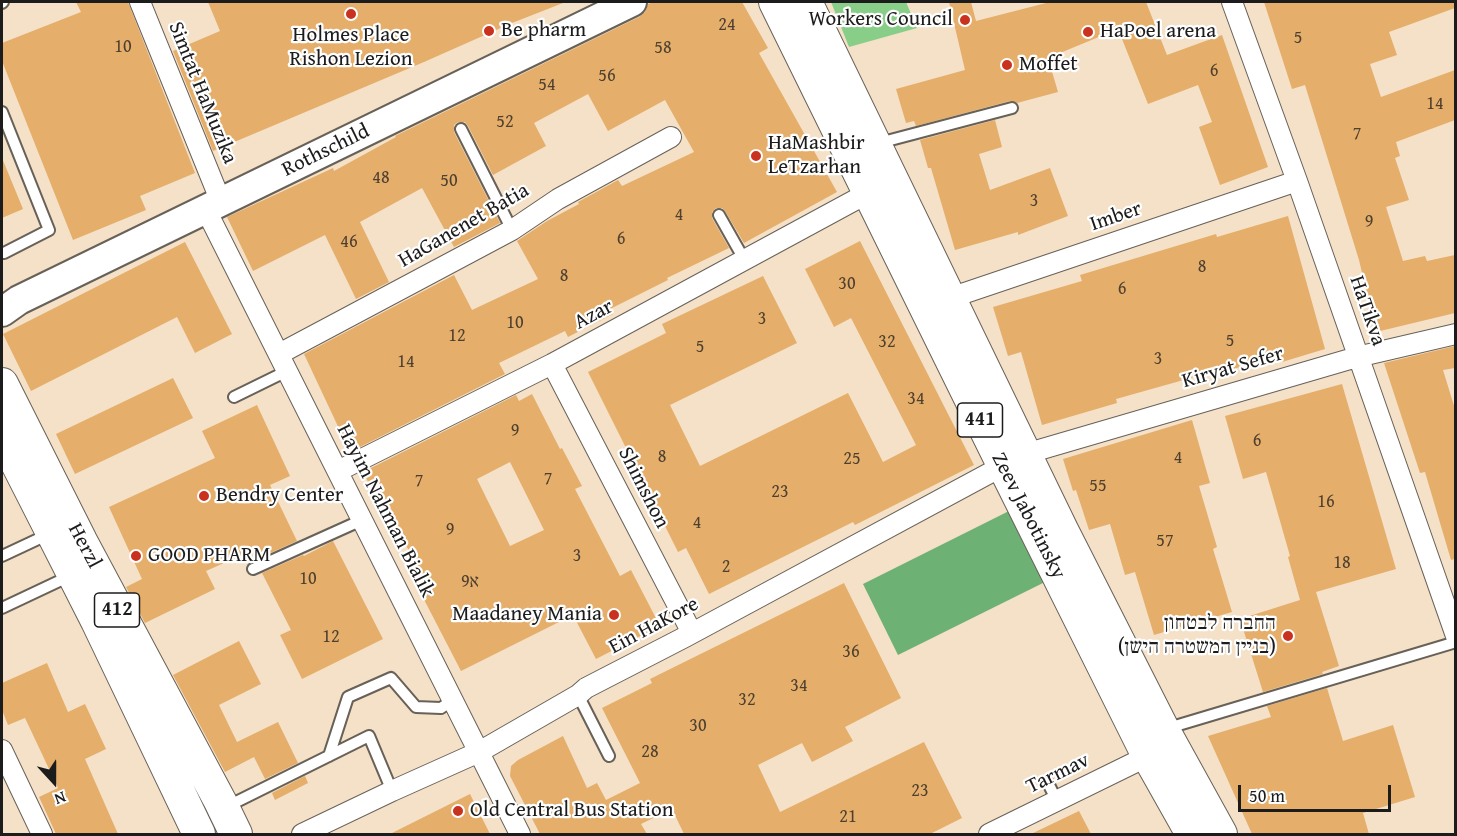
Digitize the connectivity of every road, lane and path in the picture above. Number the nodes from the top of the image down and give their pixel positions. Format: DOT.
graph roads {
  1 [pos="140,2"];
  2 [pos="632,2"];
  3 [pos="775,2"];
  4 [pos="806,2"];
  5 [pos="1232,2"];
  6 [pos="1012,108"];
  7 [pos="2,112"];
  8 [pos="461,129"];
  9 [pos="671,137"];
  10 [pos="875,144"];
  11 [pos="1298,181"];
  12 [pos="868,193"];
  13 [pos="213,206"];
  14 [pos="720,215"];
  15 [pos="513,230"];
  16 [pos="3,253"];
  17 [pos="745,261"];
  18 [pos="950,298"];
  19 [pos="7,306"];
  20 [pos="1455,334"];
  21 [pos="1357,357"];
  22 [pos="283,362"];
  23 [pos="552,364"];
  24 [pos="2,384"];
  25 [pos="234,397"];
  26 [pos="2,434"];
  27 [pos="1014,460"];
  28 [pos="338,471"];
  29 [pos="362,520"];
  30 [pos="52,533"];
  31 [pos="2,556"];
  32 [pos="253,569"];
  33 [pos="74,574"];
  34 [pos="2,608"];
  35 [pos="1451,609"];
  36 [pos="692,633"];
  37 [pos="1455,636"];
  38 [pos="1455,642"];
  39 [pos="578,695"];
  40 [pos="453,700"];
  41 [pos="1156,743"];
  42 [pos="2,750"];
  43 [pos="479,752"];
  44 [pos="328,756"];
  45 [pos="609,756"];
  46 [pos="1048,783"];
  47 [pos="392,791"];
  48 [pos="220,801"];
  49 [pos="1057,801"];
  50 [pos="42,834"];
  51 [pos="199,834"];
  52 [pos="236,834"];
  53 [pos="302,834"];
  54 [pos="520,834"];
  55 [pos="989,834"];
  56 [pos="1192,834"];
  57 [pos="1221,834"];
  1 -- 13 [label="street, Simtat HaMuzika"];
  2 -- 13 [label="street, Rothschild"];
  3 -- 12 [label="main road, Zeev Jabotinsky / 441"];
  4 -- 10 [label="main road, Zeev Jabotinsky / 441"];
  5 -- 11 [label="street, HaTikva"];
  6 -- 10 [label="lane"];
  7 -- 16 [label="lane"];
  8 -- 15 [label="lane"];
  9 -- 15 [label="street, HaGanenet Batia"];
  10 -- 18 [label="main road, Zeev Jabotinsky / 441"];
  11 -- 18 [label="street, Imber"];
  11 -- 21 [label="street, HaTikva"];
  12 -- 17 [label="street, Azar"];
  12 -- 27 [label="main road, Zeev Jabotinsky / 441"];
  13 -- 19 [label="street, Rothschild"];
  13 -- 22 [label="street, Hayim Nahman Bialik"];
  14 -- 17 [label="lane"];
  15 -- 22 [label="street, HaGanenet Batia"];
  17 -- 23 [label="street, Azar"];
  18 -- 27 [label="main road, Zeev Jabotinsky / 441"];
  20 -- 21 [label="street, Kiryat Sefer"];
  21 -- 27 [label="street, Kiryat Sefer"];
  21 -- 35 [label="street, HaTikva"];
  22 -- 25 [label="lane"];
  22 -- 28 [label="street, Hayim Nahman Bialik"];
  23 -- 28 [label="street, Azar"];
  23 -- 36 [label="street, Shimshon"];
  24 -- 48 [label="main road, Herzl / 412"];
  26 -- 30 [label="main road, Herzl / 412"];
  27 -- 36 [label="street, Ein HaKore"];
  27 -- 41 [label="main road, Zeev Jabotinsky / 441"];
  27 -- 41 [label="main road, Zeev Jabotinsky / 441"];
  28 -- 29 [label="street, Hayim Nahman Bialik"];
  29 -- 32 [label="lane"];
  29 -- 40 [label="street, Hayim Nahman Bialik"];
  30 -- 31 [label="lane"];
  30 -- 33 [label="main road, Herzl / 412"];
  33 -- 34 [label="lane"];
  33 -- 51 [label="main road, Herzl / 412"];
  35 -- 37 [label="street, HaTikva"];
  36 -- 39 [label="street, Ein HaKore"];
  38 -- 41 [label="lane"];
  39 -- 43 [label="street, Ein HaKore"];
  39 -- 45 [label="lane"];
  40 -- 43 [label="street, Hayim Nahman Bialik"];
  40 -- 44 [label="lane"];
  41 -- 49 [label="street, Tarmav"];
  41 -- 56 [label="main road, Zeev Jabotinsky / 441"];
  41 -- 57 [label="main road, Zeev Jabotinsky / 441"];
  42 -- 50 [label="street"];
  43 -- 47 [label="street, Ein HaKore"];
  43 -- 54 [label="street, Hayim Nahman Bialik"];
  44 -- 47 [label="lane"];
  44 -- 48 [label="lane"];
  46 -- 49 [label="lane"];
  47 -- 53 [label="street, Ein HaKore"];
  48 -- 52 [label="main road, Herzl / 412"];
  49 -- 55 [label="street, Tarmav"];
}
